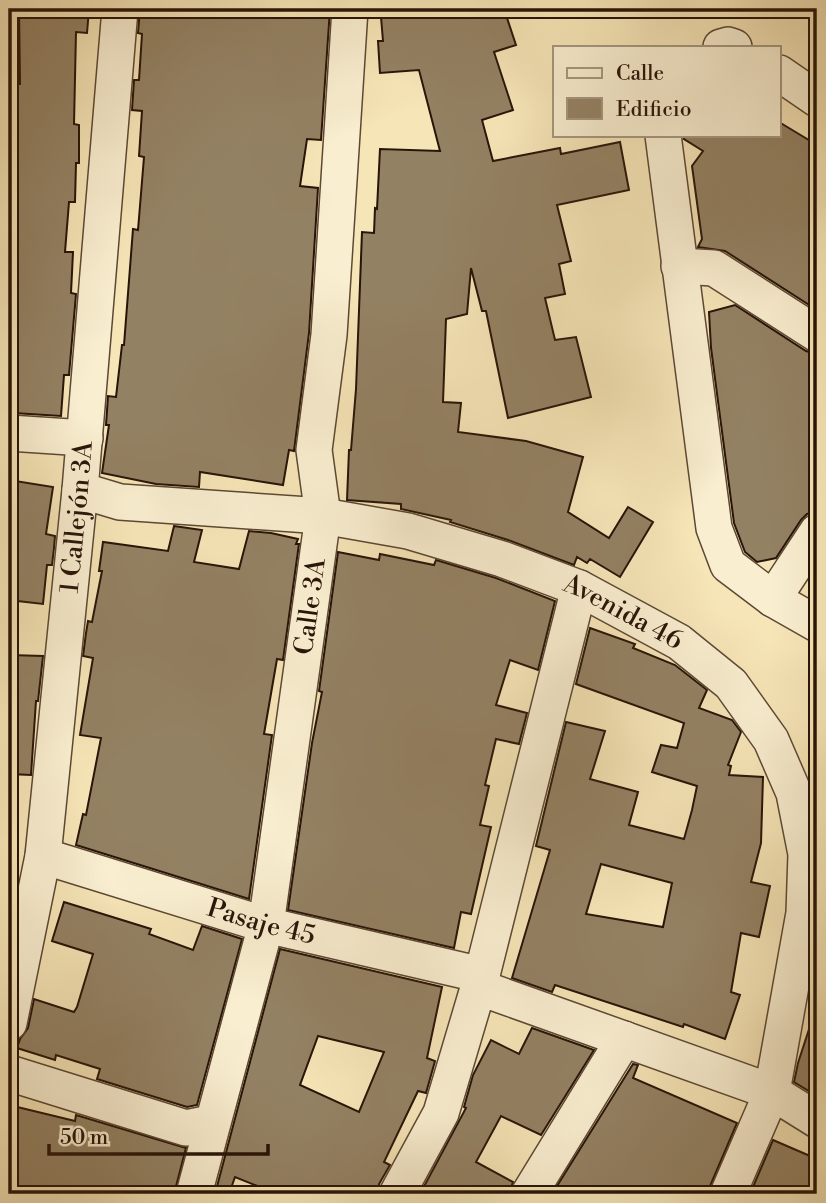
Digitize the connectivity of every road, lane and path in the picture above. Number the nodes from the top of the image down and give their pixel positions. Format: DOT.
graph roads {
  1 [pos="120,9"];
  2 [pos="350,9"];
  3 [pos="780,74"];
  4 [pos="817,99"];
  5 [pos="663,136"];
  6 [pos="679,266"];
  7 [pos="817,334"];
  8 [pos="9,433"];
  9 [pos="85,438"];
  10 [pos="80,490"];
  11 [pos="323,516"];
  12 [pos="817,532"];
  13 [pos="579,588"];
  14 [pos="773,599"];
  15 [pos="817,624"];
  16 [pos="43,856"];
  17 [pos="811,901"];
  18 [pos="267,925"];
  19 [pos="480,981"];
  20 [pos="9,1023"];
  21 [pos="624,1039"];
  22 [pos="9,1073"];
  23 [pos="772,1092"];
  24 [pos="817,1120"];
  25 [pos="211,1123"];
  26 [pos="194,1194"];
  27 [pos="397,1194"];
  28 [pos="529,1194"];
  29 [pos="728,1194"];
  1 -- 9 [label="street, 1 Callejón 3A"];
  2 -- 11 [label="street, Calle 3A"];
  3 -- 4 [label="street"];
  5 -- 6 [label="street"];
  6 -- 7 [label="street"];
  6 -- 14 [label="street"];
  8 -- 9 [label="street"];
  9 -- 10 [label="street, 1 Callejón 3A"];
  10 -- 11 [label="street, Avenida 46"];
  10 -- 16 [label="street, 1 Callejón 3A"];
  11 -- 13 [label="street, Avenida 46"];
  11 -- 18 [label="street, Calle 3A"];
  12 -- 14 [label="street"];
  13 -- 17 [label="street, Avenida 46"];
  13 -- 19 [label="street"];
  14 -- 15 [label="street"];
  16 -- 18 [label="street, Pasaje 45"];
  16 -- 20 [label="street, 1 Callejón 3A"];
  17 -- 23 [label="street, Avenida 46"];
  18 -- 19 [label="street, Pasaje 45"];
  18 -- 25 [label="street, Calle 3A"];
  19 -- 21 [label="street, Pasaje 45"];
  19 -- 27 [label="street"];
  21 -- 23 [label="street, Pasaje 45"];
  21 -- 28 [label="street"];
  22 -- 25 [label="street"];
  23 -- 24 [label="street, Pasaje 45"];
  23 -- 29 [label="street, Avenida 46"];
  25 -- 26 [label="street, Calle 3A"];
}
